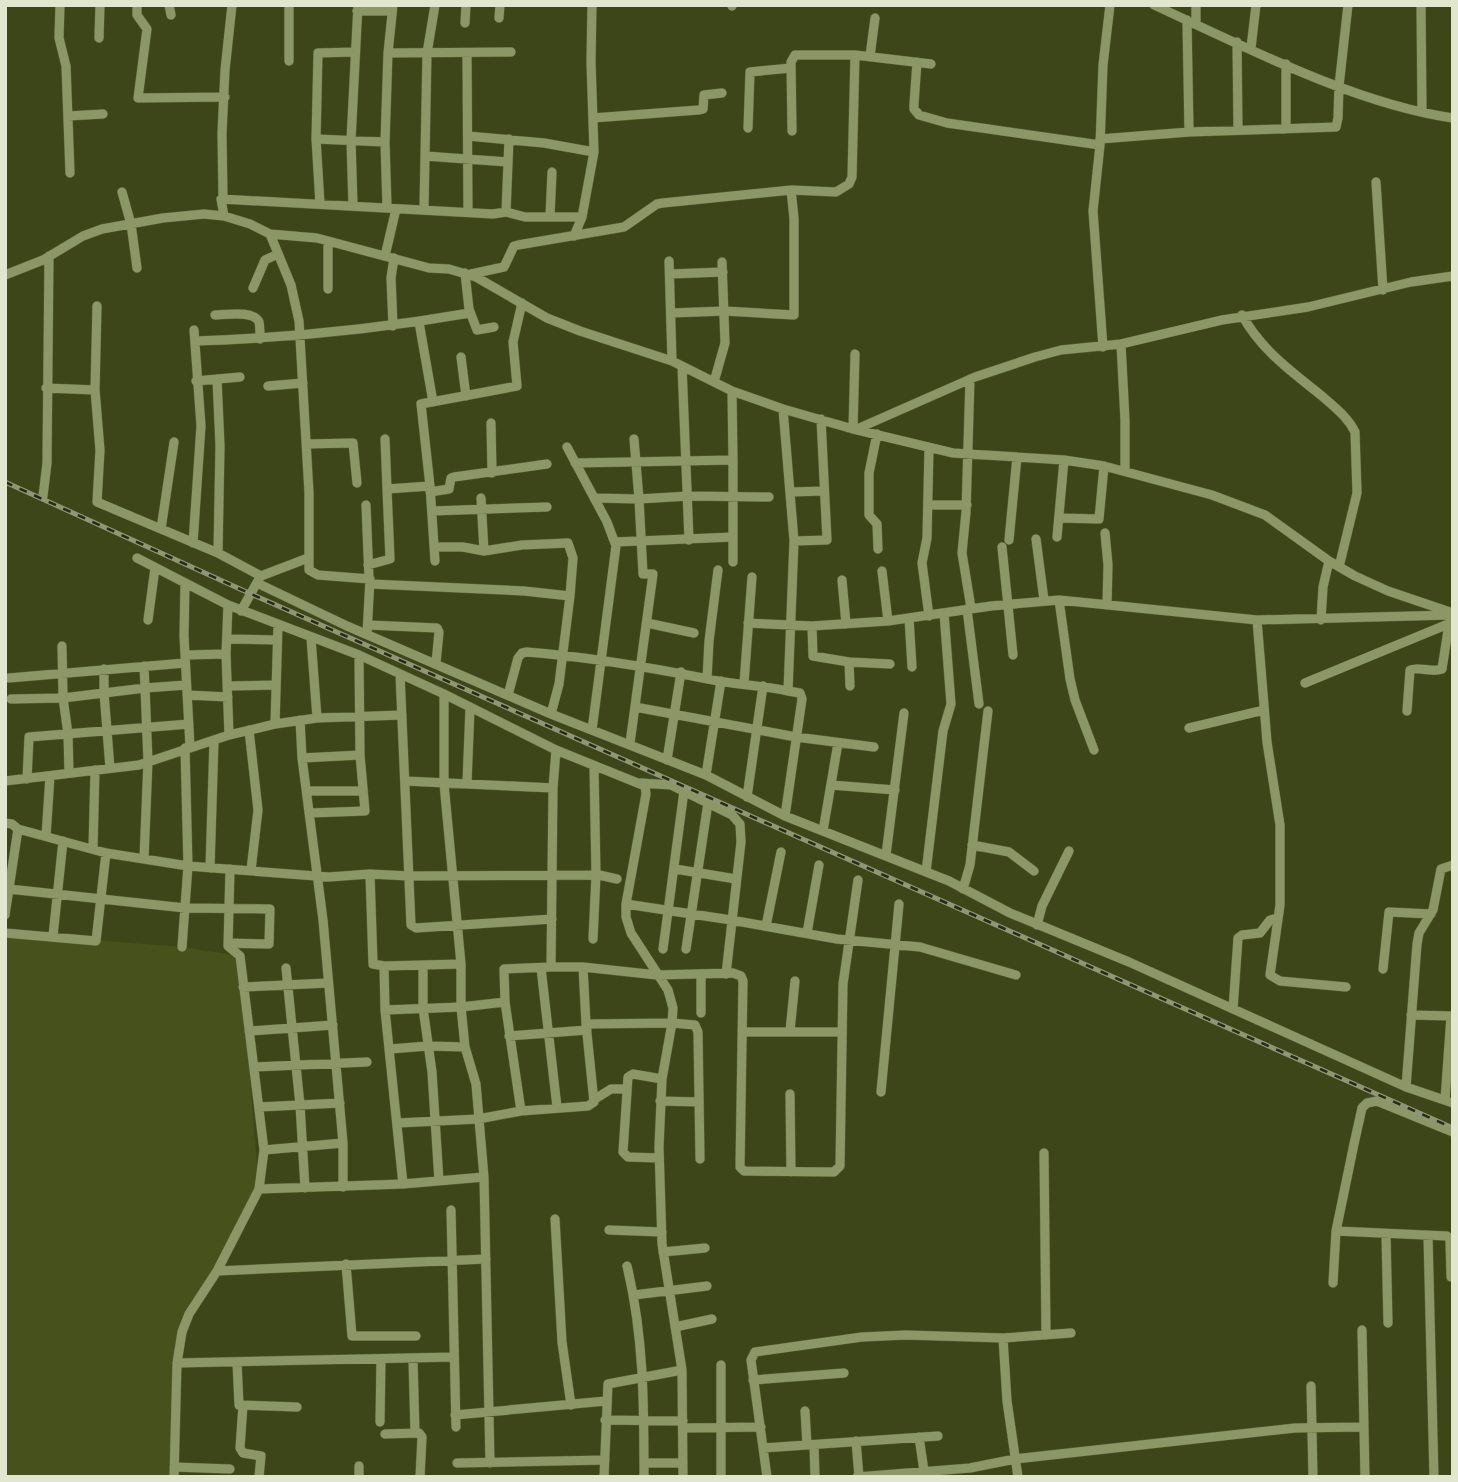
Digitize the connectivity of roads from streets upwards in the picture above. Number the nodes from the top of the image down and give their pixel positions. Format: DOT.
graph roads {
  1 [pos="60,5"];
  2 [pos="100,5"];
  3 [pos="137,5"];
  4 [pos="232,5"];
  5 [pos="289,5"];
  6 [pos="435,5"];
  7 [pos="466,5"];
  8 [pos="500,5"];
  9 [pos="592,5"];
  10 [pos="1110,5"];
  11 [pos="1154,5"];
  12 [pos="1196,5"];
  13 [pos="1256,5"];
  14 [pos="1348,5"];
  15 [pos="1422,5"];
  16 [pos="357,8"];
  17 [pos="392,8"];
  18 [pos="499,18"];
  19 [pos="875,18"];
  20 [pos="1191,22"];
  21 [pos="465,23"];
  22 [pos="99,38"];
  23 [pos="1237,42"];
  24 [pos="1251,48"];
  25 [pos="354,52"];
  26 [pos="511,52"];
  27 [pos="388,53"];
  28 [pos="427,53"];
  29 [pos="467,54"];
  30 [pos="855,55"];
  31 [pos="870,57"];
  32 [pos="289,61"];
  33 [pos="917,62"];
  34 [pos="931,64"];
  35 [pos="1286,64"];
  36 [pos="791,68"];
  37 [pos="1339,86"];
  38 [pos="722,93"];
  39 [pos="225,97"];
  40 [pos="1422,111"];
  41 [pos="103,114"];
  42 [pos="68,116"];
  43 [pos="593,118"];
  44 [pos="1453,118"];
  45 [pos="748,128"];
  46 [pos="1286,129"];
  47 [pos="1238,130"];
  48 [pos="792,131"];
  49 [pos="1189,132"];
  50 [pos="468,136"];
  51 [pos="316,139"];
  52 [pos="509,139"];
  53 [pos="351,140"];
  54 [pos="385,142"];
  55 [pos="1100,142"];
  56 [pos="594,152"];
  57 [pos="425,156"];
  58 [pos="468,159"];
  59 [pos="508,162"];
  60 [pos="552,172"];
  61 [pos="71,173"];
  62 [pos="1376,182"];
  63 [pos="791,190"];
  64 [pos="122,192"];
  65 [pos="223,199"];
  66 [pos="320,204"];
  67 [pos="353,206"];
  68 [pos="392,208"];
  69 [pos="424,208"];
  70 [pos="468,211"];
  71 [pos="506,212"];
  72 [pos="224,216"];
  73 [pos="550,216"];
  74 [pos="582,217"];
  75 [pos="131,224"];
  76 [pos="270,234"];
  77 [pos="574,236"];
  78 [pos="328,240"];
  79 [pos="278,254"];
  80 [pos="49,256"];
  81 [pos="390,257"];
  82 [pos="670,261"];
  83 [pos="137,268"];
  84 [pos="467,274"];
  85 [pos="670,274"];
  86 [pos="5,275"];
  87 [pos="1453,276"];
  88 [pos="253,288"];
  89 [pos="328,289"];
  90 [pos="1383,290"];
  91 [pos="522,303"];
  92 [pos="97,306"];
  93 [pos="725,311"];
  94 [pos="470,313"];
  95 [pos="671,313"];
  96 [pos="215,315"];
  97 [pos="1242,316"];
  98 [pos="419,322"];
  99 [pos="393,326"];
  100 [pos="494,327"];
  101 [pos="194,330"];
  102 [pos="300,336"];
  103 [pos="260,339"];
  104 [pos="195,341"];
  105 [pos="1121,344"];
  106 [pos="1103,347"];
  107 [pos="855,354"];
  108 [pos="461,358"];
  109 [pos="673,361"];
  110 [pos="682,366"];
  111 [pos="240,377"];
  112 [pos="217,379"];
  113 [pos="970,379"];
  114 [pos="196,381"];
  115 [pos="714,382"];
  116 [pos="303,383"];
  117 [pos="268,386"];
  118 [pos="46,388"];
  119 [pos="95,390"];
  120 [pos="732,391"];
  121 [pos="466,396"];
  122 [pos="433,402"];
  123 [pos="783,409"];
  124 [pos="821,419"];
  125 [pos="491,423"];
  126 [pos="855,429"];
  127 [pos="877,434"];
  128 [pos="385,439"];
  129 [pos="634,439"];
  130 [pos="174,442"];
  131 [pos="306,444"];
  132 [pos="567,447"];
  133 [pos="929,448"];
  134 [pos="968,454"];
  135 [pos="1017,457"];
  136 [pos="733,460"];
  137 [pos="1064,460"];
  138 [pos="637,462"];
  139 [pos="687,462"];
  140 [pos="575,463"];
  141 [pos="547,464"];
  142 [pos="1104,466"];
  143 [pos="1125,470"];
  144 [pos="492,473"];
  145 [pos="357,483"];
  146 [pos="387,489"];
  147 [pos="430,489"];
  148 [pos="824,491"];
  149 [pos="791,492"];
  150 [pos="43,496"];
  151 [pos="686,496"];
  152 [pos="732,496"];
  153 [pos="481,498"];
  154 [pos="594,498"];
  155 [pos="769,498"];
  156 [pos="639,499"];
  157 [pos="366,505"];
  158 [pos="928,505"];
  159 [pos="967,505"];
  160 [pos="547,507"];
  161 [pos="482,509"];
  162 [pos="432,511"];
  163 [pos="1059,518"];
  164 [pos="161,528"];
  165 [pos="1105,533"];
  166 [pos="733,537"];
  167 [pos="1057,537"];
  168 [pos="1036,539"];
  169 [pos="689,540"];
  170 [pos="794,541"];
  171 [pos="615,542"];
  172 [pos="641,542"];
  173 [pos="193,543"];
  174 [pos="434,547"];
  175 [pos="878,548"];
  176 [pos="484,551"];
  177 [pos="218,553"];
  178 [pos="136,558"];
  179 [pos="308,558"];
  180 [pos="435,561"];
  181 [pos="1329,561"];
  182 [pos="733,562"];
  183 [pos="368,565"];
  184 [pos="1339,567"];
  185 [pos="155,568"];
  186 [pos="719,570"];
  187 [pos="882,571"];
  188 [pos="752,576"];
  189 [pos="259,579"];
  190 [pos="842,580"];
  191 [pos="370,581"];
  192 [pos="185,584"];
  193 [pos="570,596"];
  194 [pos="1044,600"];
  195 [pos="1059,600"];
  196 [pos="1008,604"];
  197 [pos="1107,605"];
  198 [pos="228,606"];
  199 [pos="969,609"];
  200 [pos="241,611"];
  201 [pos="944,613"];
  202 [pos="929,616"];
  203 [pos="909,618"];
  204 [pos="1452,619"];
  205 [pos="148,620"];
  206 [pos="1257,620"];
  207 [pos="1321,620"];
  208 [pos="888,621"];
  209 [pos="647,623"];
  210 [pos="748,623"];
  211 [pos="846,624"];
  212 [pos="278,625"];
  213 [pos="789,626"];
  214 [pos="812,626"];
  215 [pos="368,629"];
  216 [pos="694,633"];
  217 [pos="311,638"];
  218 [pos="227,639"];
  219 [pos="277,639"];
  220 [pos="62,646"];
  221 [pos="226,654"];
  222 [pos="359,655"];
  223 [pos="562,655"];
  224 [pos="1013,655"];
  225 [pos="185,659"];
  226 [pos="603,660"];
  227 [pos="849,662"];
  228 [pos="436,663"];
  229 [pos="890,664"];
  230 [pos="144,666"];
  231 [pos="641,666"];
  232 [pos="912,667"];
  233 [pos="104,669"];
  234 [pos="681,672"];
  235 [pos="64,673"];
  236 [pos="400,674"];
  237 [pos="9,678"];
  238 [pos="708,679"];
  239 [pos="721,681"];
  240 [pos="1305,682"];
  241 [pos="744,684"];
  242 [pos="275,685"];
  243 [pos="228,686"];
  244 [pos="763,686"];
  245 [pos="850,686"];
  246 [pos="145,688"];
  247 [pos="187,690"];
  248 [pos="788,691"];
  249 [pos="104,693"];
  250 [pos="444,694"];
  251 [pos="508,695"];
  252 [pos="228,697"];
  253 [pos="63,698"];
  254 [pos="11,699"];
  255 [pos="979,704"];
  256 [pos="635,707"];
  257 [pos="470,708"];
  258 [pos="1264,710"];
  259 [pos="988,711"];
  260 [pos="1407,711"];
  261 [pos="904,713"];
  262 [pos="551,714"];
  263 [pos="402,715"];
  264 [pos="674,715"];
  265 [pos="360,716"];
  266 [pos="317,718"];
  267 [pos="300,720"];
  268 [pos="715,722"];
  269 [pos="189,724"];
  270 [pos="275,724"];
  271 [pos="148,727"];
  272 [pos="1189,727"];
  273 [pos="756,729"];
  274 [pos="249,730"];
  275 [pos="592,730"];
  276 [pos="107,731"];
  277 [pos="68,734"];
  278 [pos="229,734"];
  279 [pos="796,737"];
  280 [pos="214,741"];
  281 [pos="838,743"];
  282 [pos="630,744"];
  283 [pos="188,747"];
  284 [pos="874,747"];
  285 [pos="556,750"];
  286 [pos="1094,750"];
  287 [pos="360,755"];
  288 [pos="302,758"];
  289 [pos="667,760"];
  290 [pos="148,761"];
  291 [pos="594,766"];
  292 [pos="110,768"];
  293 [pos="95,770"];
  294 [pos="69,773"];
  295 [pos="706,775"];
  296 [pos="50,776"];
  297 [pos="27,779"];
  298 [pos="5,781"];
  299 [pos="405,781"];
  300 [pos="467,783"];
  301 [pos="641,783"];
  302 [pos="444,784"];
  303 [pos="831,785"];
  304 [pos="553,788"];
  305 [pos="895,790"];
  306 [pos="308,791"];
  307 [pos="684,791"];
  308 [pos="363,792"];
  309 [pos="747,797"];
  310 [pos="708,803"];
  311 [pos="310,813"];
  312 [pos="785,816"];
  313 [pos="5,823"];
  314 [pos="18,830"];
  315 [pos="824,831"];
  316 [pos="46,836"];
  317 [pos="63,841"];
  318 [pos="972,845"];
  319 [pos="93,848"];
  320 [pos="1069,851"];
  321 [pos="780,852"];
  322 [pos="106,853"];
  323 [pos="886,855"];
  324 [pos="144,859"];
  325 [pos="819,865"];
  326 [pos="187,866"];
  327 [pos="1453,866"];
  328 [pos="210,868"];
  329 [pos="230,869"];
  330 [pos="675,869"];
  331 [pos="251,870"];
  332 [pos="1034,871"];
  333 [pos="697,872"];
  334 [pos="926,872"];
  335 [pos="370,874"];
  336 [pos="451,875"];
  337 [pos="552,875"];
  338 [pos="596,875"];
  339 [pos="317,876"];
  340 [pos="409,876"];
  341 [pos="617,879"];
  342 [pos="736,879"];
  343 [pos="858,880"];
  344 [pos="9,889"];
  345 [pos="963,889"];
  346 [pos="57,895"];
  347 [pos="101,900"];
  348 [pos="626,904"];
  349 [pos="899,904"];
  350 [pos="185,908"];
  351 [pos="227,910"];
  352 [pos="669,911"];
  353 [pos="692,914"];
  354 [pos="1431,914"];
  355 [pos="5,915"];
  356 [pos="1278,918"];
  357 [pos="552,919"];
  358 [pos="730,920"];
  359 [pos="458,925"];
  360 [pos="1037,925"];
  361 [pos="766,926"];
  362 [pos="5,933"];
  363 [pos="807,933"];
  364 [pos="53,936"];
  365 [pos="593,939"];
  366 [pos="848,941"];
  367 [pos="228,943"];
  368 [pos="894,943"];
  369 [pos="182,947"];
  370 [pos="663,949"];
  371 [pos="686,949"];
  372 [pos="461,964"];
  373 [pos="423,965"];
  374 [pos="384,966"];
  375 [pos="546,967"];
  376 [pos="583,967"];
  377 [pos="286,968"];
  378 [pos="1383,970"];
  379 [pos="701,974"];
  380 [pos="726,974"];
  381 [pos="657,975"];
  382 [pos="1016,975"];
  383 [pos="795,981"];
  384 [pos="328,983"];
  385 [pos="288,985"];
  386 [pos="243,987"];
  387 [pos="1346,987"];
  388 [pos="505,1002"];
  389 [pos="461,1007"];
  390 [pos="423,1008"];
  391 [pos="1233,1009"];
  392 [pos="385,1010"];
  393 [pos="701,1013"];
  394 [pos="1411,1015"];
  395 [pos="1452,1016"];
  396 [pos="673,1023"];
  397 [pos="333,1025"];
  398 [pos="292,1027"];
  399 [pos="586,1027"];
  400 [pos="249,1031"];
  401 [pos="790,1031"];
  402 [pos="742,1032"];
  403 [pos="842,1032"];
  404 [pos="549,1033"];
  405 [pos="509,1036"];
  406 [pos="428,1046"];
  407 [pos="465,1047"];
  408 [pos="390,1049"];
  409 [pos="367,1062"];
  410 [pos="337,1063"];
  411 [pos="296,1065"];
  412 [pos="254,1067"];
  413 [pos="662,1079"];
  414 [pos="1406,1087"];
  415 [pos="626,1089"];
  416 [pos="881,1092"];
  417 [pos="790,1094"];
  418 [pos="595,1099"];
  419 [pos="660,1101"];
  420 [pos="1449,1101"];
  421 [pos="340,1102"];
  422 [pos="699,1102"];
  423 [pos="300,1105"];
  424 [pos="259,1107"];
  425 [pos="557,1107"];
  426 [pos="521,1111"];
  427 [pos="478,1119"];
  428 [pos="434,1122"];
  429 [pos="398,1123"];
  430 [pos="1453,1132"];
  431 [pos="343,1143"];
  432 [pos="303,1147"];
  433 [pos="264,1150"];
  434 [pos="1044,1153"];
  435 [pos="659,1158"];
  436 [pos="700,1159"];
  437 [pos="791,1172"];
  438 [pos="484,1177"];
  439 [pos="439,1181"];
  440 [pos="403,1184"];
  441 [pos="343,1187"];
  442 [pos="305,1188"];
  443 [pos="259,1189"];
  444 [pos="450,1210"];
  445 [pos="555,1219"];
  446 [pos="609,1230"];
  447 [pos="1336,1231"];
  448 [pos="662,1232"];
  449 [pos="1386,1234"];
  450 [pos="1428,1236"];
  451 [pos="705,1248"];
  452 [pos="663,1252"];
  453 [pos="486,1259"];
  454 [pos="453,1260"];
  455 [pos="346,1264"];
  456 [pos="627,1266"];
  457 [pos="217,1271"];
  458 [pos="1451,1278"];
  459 [pos="1333,1283"];
  460 [pos="707,1286"];
  461 [pos="669,1292"];
  462 [pos="634,1295"];
  463 [pos="712,1319"];
  464 [pos="1388,1323"];
  465 [pos="675,1327"];
  466 [pos="1362,1330"];
  467 [pos="1071,1333"];
  468 [pos="1046,1335"];
  469 [pos="416,1336"];
  470 [pos="1003,1338"];
  471 [pos="453,1357"];
  472 [pos="381,1359"];
  473 [pos="413,1359"];
  474 [pos="237,1362"];
  475 [pos="177,1363"];
  476 [pos="721,1365"];
  477 [pos="682,1370"];
  478 [pos="844,1373"];
  479 [pos="643,1376"];
  480 [pos="753,1380"];
  481 [pos="1311,1387"];
  482 [pos="606,1401"];
  483 [pos="243,1405"];
  484 [pos="571,1405"];
  485 [pos="297,1407"];
  486 [pos="805,1411"];
  487 [pos="489,1412"];
  488 [pos="455,1415"];
  489 [pos="605,1420"];
  490 [pos="644,1421"];
  491 [pos="380,1422"];
  492 [pos="683,1424"];
  493 [pos="456,1427"];
  494 [pos="722,1427"];
  495 [pos="761,1427"];
  496 [pos="1312,1427"];
  497 [pos="1363,1427"];
  498 [pos="415,1433"];
  499 [pos="385,1434"];
  500 [pos="938,1436"];
  501 [pos="919,1437"];
  502 [pos="856,1441"];
  503 [pos="810,1445"];
  504 [pos="763,1448"];
  505 [pos="1015,1459"];
  506 [pos="605,1460"];
  507 [pos="644,1462"];
  508 [pos="682,1462"];
  509 [pos="457,1463"];
  510 [pos="490,1463"];
  511 [pos="359,1466"];
  512 [pos="230,1469"];
  513 [pos="924,1471"];
  514 [pos="174,1472"];
  515 [pos="970,1472"];
  516 [pos="258,1477"];
  517 [pos="359,1477"];
  518 [pos="420,1477"];
  519 [pos="604,1477"];
  520 [pos="644,1477"];
  521 [pos="683,1477"];
  522 [pos="721,1477"];
  523 [pos="767,1477"];
  524 [pos="815,1477"];
  525 [pos="858,1477"];
  526 [pos="1018,1477"];
  527 [pos="1313,1477"];
  528 [pos="1365,1477"];
  529 [pos="1434,1477"];
  1 -- 42 [label="street"];
  2 -- 22 [label="street"];
  3 -- 39 [label="street"];
  4 -- 39 [label="street"];
  5 -- 32 [label="street"];
  6 -- 28 [label="street"];
  7 -- 21 [label="street"];
  8 -- 18 [label="street"];
  9 -- 43 [label="street"];
  10 -- 55 [label="street"];
  11 -- 20 [label="street"];
  12 -- 20 [label="street"];
  13 -- 24 [label="street"];
  14 -- 37 [label="street"];
  15 -- 40 [label="street"];
  16 -- 17 [label="street"];
  16 -- 25 [label="street"];
  17 -- 27 [label="street"];
  19 -- 31 [label="street"];
  20 -- 23 [label="street"];
  20 -- 49 [label="street"];
  23 -- 24 [label="street"];
  23 -- 47 [label="street"];
  24 -- 35 [label="street"];
  25 -- 51 [label="street"];
  25 -- 53 [label="street"];
  26 -- 29 [label="street"];
  27 -- 28 [label="street"];
  27 -- 54 [label="street"];
  28 -- 29 [label="street"];
  28 -- 57 [label="street"];
  29 -- 50 [label="street"];
  30 -- 31 [label="street"];
  30 -- 36 [label="street"];
  30 -- 63 [label="street"];
  31 -- 33 [label="street"];
  33 -- 34 [label="street"];
  33 -- 55 [label="street"];
  35 -- 37 [label="street"];
  35 -- 46 [label="street"];
  36 -- 45 [label="street"];
  36 -- 48 [label="street"];
  37 -- 40 [label="street"];
  37 -- 46 [label="street"];
  38 -- 43 [label="street"];
  39 -- 65 [label="street"];
  40 -- 44 [label="street"];
  41 -- 42 [label="street"];
  42 -- 61 [label="street"];
  43 -- 56 [label="street"];
  46 -- 47 [label="street"];
  47 -- 49 [label="street"];
  49 -- 55 [label="street"];
  50 -- 52 [label="street"];
  50 -- 58 [label="street"];
  51 -- 53 [label="street"];
  51 -- 66 [label="street"];
  52 -- 56 [label="street"];
  52 -- 59 [label="street"];
  53 -- 54 [label="street"];
  53 -- 67 [label="street"];
  54 -- 68 [label="street"];
  55 -- 106 [label="street"];
  56 -- 74 [label="street"];
  57 -- 58 [label="street"];
  57 -- 69 [label="street"];
  58 -- 59 [label="street"];
  58 -- 70 [label="street"];
  59 -- 71 [label="street"];
  60 -- 73 [label="street"];
  62 -- 90 [label="street"];
  63 -- 77 [label="street"];
  63 -- 93 [label="street"];
  64 -- 75 [label="street"];
  65 -- 66 [label="street"];
  65 -- 72 [label="street"];
  66 -- 67 [label="street"];
  67 -- 68 [label="street"];
  68 -- 69 [label="street"];
  68 -- 81 [label="street"];
  69 -- 70 [label="street"];
  70 -- 71 [label="street"];
  71 -- 73 [label="street"];
  72 -- 75 [label="street"];
  72 -- 76 [label="street"];
  73 -- 74 [label="street"];
  74 -- 77 [label="street"];
  75 -- 80 [label="street"];
  75 -- 83 [label="street"];
  76 -- 78 [label="street"];
  76 -- 79 [label="street"];
  77 -- 84 [label="street"];
  78 -- 81 [label="street"];
  78 -- 89 [label="street"];
  79 -- 88 [label="street"];
  79 -- 102 [label="street"];
  80 -- 86 [label="street"];
  80 -- 118 [label="street"];
  81 -- 84 [label="street"];
  81 -- 99 [label="street"];
  82 -- 85 [label="street"];
  84 -- 91 [label="street"];
  84 -- 94 [label="street"];
  85 -- 93 [label="street"];
  85 -- 95 [label="street"];
  87 -- 90 [label="street"];
  90 -- 97 [label="street"];
  91 -- 109 [label="street"];
  91 -- 121 [label="street"];
  92 -- 119 [label="street"];
  93 -- 95 [label="street"];
  93 -- 115 [label="street"];
  94 -- 98 [label="street"];
  94 -- 100 [label="street"];
  95 -- 109 [label="street"];
  96 -- 103 [label="street"];
  97 -- 105 [label="street"];
  97 -- 184 [label="street"];
  98 -- 99 [label="street"];
  98 -- 122 [label="street"];
  99 -- 102 [label="street"];
  101 -- 104 [label="street"];
  102 -- 103 [label="street"];
  102 -- 116 [label="street"];
  103 -- 104 [label="street"];
  104 -- 114 [label="street"];
  105 -- 106 [label="street"];
  105 -- 143 [label="street"];
  106 -- 113 [label="street"];
  107 -- 126 [label="street"];
  108 -- 121 [label="street"];
  109 -- 110 [label="street"];
  110 -- 115 [label="street"];
  110 -- 139 [label="street"];
  111 -- 112 [label="street"];
  112 -- 114 [label="street"];
  112 -- 177 [label="street"];
  113 -- 126 [label="street"];
  113 -- 134 [label="street"];
  114 -- 173 [label="street"];
  115 -- 120 [label="street"];
  116 -- 117 [label="street"];
  116 -- 131 [label="street"];
  118 -- 119 [label="street"];
  118 -- 150 [label="street"];
  119 -- 164 [label="street"];
  120 -- 123 [label="street"];
  120 -- 136 [label="street"];
  121 -- 122 [label="street"];
  122 -- 147 [label="street"];
  123 -- 124 [label="street"];
  123 -- 149 [label="street"];
  124 -- 126 [label="street"];
  124 -- 148 [label="street"];
  125 -- 144 [label="street"];
  126 -- 127 [label="street"];
  127 -- 133 [label="street"];
  127 -- 175 [label="street"];
  128 -- 146 [label="street"];
  129 -- 138 [label="street"];
  130 -- 164 [label="street"];
  131 -- 145 [label="street"];
  131 -- 179 [label="street"];
  132 -- 140 [label="street"];
  133 -- 134 [label="street"];
  133 -- 158 [label="street"];
  134 -- 135 [label="street"];
  134 -- 159 [label="street"];
  135 -- 137 [label="street"];
  135 -- 196 [label="street"];
  136 -- 139 [label="street"];
  136 -- 152 [label="street"];
  137 -- 142 [label="street"];
  137 -- 163 [label="street"];
  138 -- 139 [label="street"];
  138 -- 140 [label="street"];
  138 -- 156 [label="street"];
  139 -- 151 [label="street"];
  140 -- 154 [label="street"];
  141 -- 144 [label="street"];
  142 -- 143 [label="street"];
  142 -- 163 [label="street"];
  143 -- 181 [label="street"];
  144 -- 147 [label="street"];
  146 -- 147 [label="street"];
  146 -- 183 [label="street"];
  147 -- 162 [label="street"];
  148 -- 149 [label="street"];
  148 -- 170 [label="street"];
  149 -- 170 [label="street"];
  151 -- 152 [label="street"];
  151 -- 156 [label="street"];
  151 -- 169 [label="street"];
  152 -- 155 [label="street"];
  152 -- 166 [label="street"];
  153 -- 161 [label="street"];
  154 -- 156 [label="street"];
  154 -- 171 [label="street"];
  156 -- 172 [label="street"];
  157 -- 183 [label="street"];
  158 -- 159 [label="street"];
  158 -- 202 [label="street"];
  159 -- 199 [label="street"];
  160 -- 161 [label="street"];
  161 -- 162 [label="street"];
  161 -- 176 [label="street"];
  162 -- 174 [label="street"];
  163 -- 167 [label="street"];
  164 -- 173 [label="street"];
  165 -- 197 [label="street"];
  166 -- 169 [label="street"];
  166 -- 182 [label="street"];
  168 -- 194 [label="street"];
  169 -- 172 [label="street"];
  170 -- 213 [label="street"];
  171 -- 172 [label="street"];
  171 -- 226 [label="street"];
  172 -- 209 [label="street"];
  173 -- 177 [label="street"];
  174 -- 176 [label="street"];
  174 -- 180 [label="street"];
  176 -- 193 [label="street"];
  177 -- 189 [label="street"];
  178 -- 185 [label="street"];
  179 -- 189 [label="street"];
  179 -- 191 [label="street"];
  181 -- 184 [label="street"];
  181 -- 207 [label="street"];
  183 -- 191 [label="street"];
  184 -- 204 [label="street"];
  185 -- 192 [label="street"];
  185 -- 205 [label="street"];
  186 -- 238 [label="street"];
  187 -- 208 [label="street"];
  188 -- 210 [label="street"];
  189 -- 200 [label="street"];
  189 -- 215 [label="street"];
  190 -- 211 [label="street"];
  191 -- 193 [label="street"];
  191 -- 215 [label="street"];
  192 -- 198 [label="street"];
  192 -- 225 [label="street"];
  193 -- 223 [label="street"];
  194 -- 195 [label="street"];
  194 -- 196 [label="street"];
  195 -- 197 [label="street"];
  195 -- 286 [label="street"];
  196 -- 199 [label="street"];
  196 -- 224 [label="street"];
  197 -- 206 [label="street"];
  198 -- 200 [label="street"];
  198 -- 218 [label="street"];
  199 -- 201 [label="street"];
  199 -- 255 [label="street"];
  200 -- 212 [label="street"];
  201 -- 202 [label="street"];
  201 -- 334 [label="street"];
  202 -- 203 [label="street"];
  203 -- 208 [label="street"];
  203 -- 232 [label="street"];
  204 -- 207 [label="street"];
  204 -- 240 [label="street"];
  204 -- 260 [label="street"];
  206 -- 207 [label="street"];
  206 -- 258 [label="street"];
  208 -- 211 [label="street"];
  209 -- 216 [label="street"];
  209 -- 231 [label="street"];
  210 -- 213 [label="street"];
  210 -- 241 [label="street"];
  211 -- 214 [label="street"];
  212 -- 217 [label="street"];
  212 -- 219 [label="street"];
  213 -- 214 [label="street"];
  213 -- 248 [label="street"];
  214 -- 227 [label="street"];
  215 -- 228 [label="street"];
  215 -- 228 [label="street"];
  217 -- 222 [label="street"];
  217 -- 266 [label="street"];
  218 -- 219 [label="street"];
  218 -- 221 [label="street"];
  219 -- 242 [label="street"];
  220 -- 235 [label="street"];
  221 -- 225 [label="street"];
  221 -- 243 [label="street"];
  222 -- 236 [label="street"];
  222 -- 265 [label="street"];
  223 -- 226 [label="street"];
  223 -- 251 [label="street"];
  223 -- 262 [label="street"];
  225 -- 230 [label="street"];
  225 -- 247 [label="street"];
  226 -- 231 [label="street"];
  226 -- 275 [label="street"];
  227 -- 229 [label="street"];
  227 -- 245 [label="street"];
  228 -- 251 [label="street"];
  230 -- 233 [label="street"];
  230 -- 246 [label="street"];
  231 -- 234 [label="street"];
  231 -- 256 [label="street"];
  233 -- 235 [label="street"];
  233 -- 249 [label="street"];
  234 -- 238 [label="street"];
  234 -- 264 [label="street"];
  235 -- 237 [label="street"];
  235 -- 253 [label="street"];
  236 -- 250 [label="street"];
  236 -- 263 [label="street"];
  238 -- 239 [label="street"];
  239 -- 241 [label="street"];
  239 -- 268 [label="street"];
  241 -- 244 [label="street"];
  242 -- 243 [label="street"];
  242 -- 270 [label="street"];
  243 -- 252 [label="street"];
  244 -- 248 [label="street"];
  244 -- 273 [label="street"];
  246 -- 247 [label="street"];
  246 -- 249 [label="street"];
  246 -- 271 [label="street"];
  247 -- 252 [label="street"];
  247 -- 269 [label="street"];
  248 -- 279 [label="street"];
  249 -- 253 [label="street"];
  249 -- 276 [label="street"];
  250 -- 257 [label="street"];
  250 -- 302 [label="street"];
  251 -- 262 [label="street"];
  252 -- 278 [label="street"];
  253 -- 254 [label="street"];
  253 -- 277 [label="street"];
  256 -- 264 [label="street"];
  256 -- 282 [label="street"];
  257 -- 285 [label="street"];
  257 -- 300 [label="street"];
  258 -- 272 [label="street"];
  258 -- 356 [label="street"];
  259 -- 318 [label="street"];
  261 -- 305 [label="street"];
  262 -- 275 [label="street"];
  263 -- 265 [label="street"];
  263 -- 299 [label="street"];
  264 -- 268 [label="street"];
  264 -- 289 [label="street"];
  265 -- 266 [label="street"];
  265 -- 287 [label="street"];
  266 -- 267 [label="street"];
  267 -- 270 [label="street"];
  267 -- 288 [label="street"];
  268 -- 273 [label="street"];
  268 -- 295 [label="street"];
  269 -- 271 [label="street"];
  269 -- 283 [label="street"];
  270 -- 274 [label="street"];
  271 -- 276 [label="street"];
  271 -- 290 [label="street"];
  273 -- 279 [label="street"];
  273 -- 309 [label="street"];
  274 -- 278 [label="street"];
  274 -- 331 [label="street"];
  275 -- 282 [label="street"];
  276 -- 277 [label="street"];
  276 -- 292 [label="street"];
  277 -- 294 [label="street"];
  277 -- 297 [label="street"];
  278 -- 280 [label="street"];
  279 -- 281 [label="street"];
  279 -- 312 [label="street"];
  280 -- 283 [label="street"];
  280 -- 328 [label="street"];
  281 -- 284 [label="street"];
  281 -- 303 [label="street"];
  282 -- 289 [label="street"];
  283 -- 290 [label="street"];
  283 -- 326 [label="street"];
  285 -- 291 [label="street"];
  285 -- 304 [label="street"];
  287 -- 288 [label="street"];
  287 -- 308 [label="street"];
  288 -- 306 [label="street"];
  289 -- 295 [label="street"];
  290 -- 292 [label="street"];
  290 -- 324 [label="street"];
  291 -- 301 [label="street"];
  291 -- 338 [label="street"];
  292 -- 293 [label="street"];
  293 -- 294 [label="street"];
  293 -- 319 [label="street"];
  294 -- 296 [label="street"];
  295 -- 309 [label="street"];
  296 -- 297 [label="street"];
  296 -- 316 [label="street"];
  297 -- 298 [label="street"];
  299 -- 302 [label="street"];
  299 -- 340 [label="street"];
  300 -- 302 [label="street"];
  300 -- 304 [label="street"];
  301 -- 307 [label="street"];
  301 -- 348 [label="street"];
  302 -- 336 [label="street"];
  303 -- 305 [label="street"];
  303 -- 315 [label="street"];
  304 -- 337 [label="street"];
  305 -- 323 [label="street"];
  306 -- 308 [label="street"];
  306 -- 311 [label="street"];
  307 -- 310 [label="street"];
  307 -- 330 [label="street"];
  308 -- 311 [label="street"];
  309 -- 312 [label="street"];
  310 -- 333 [label="street"];
  310 -- 342 [label="street"];
  311 -- 339 [label="street"];
  312 -- 315 [label="street"];
  313 -- 314 [label="street"];
  314 -- 316 [label="street"];
  314 -- 344 [label="street"];
  315 -- 323 [label="street"];
  316 -- 317 [label="street"];
  317 -- 319 [label="street"];
  317 -- 346 [label="street"];
  318 -- 332 [label="street"];
  318 -- 345 [label="street"];
  319 -- 322 [label="street"];
  320 -- 360 [label="street"];
  321 -- 361 [label="street"];
  322 -- 324 [label="street"];
  322 -- 347 [label="street"];
  323 -- 334 [label="street"];
  324 -- 326 [label="street"];
  325 -- 363 [label="street"];
  326 -- 328 [label="street"];
  326 -- 350 [label="street"];
  327 -- 354 [label="street"];
  328 -- 329 [label="street"];
  329 -- 331 [label="street"];
  329 -- 351 [label="street"];
  330 -- 333 [label="street"];
  330 -- 352 [label="street"];
  331 -- 339 [label="street"];
  333 -- 342 [label="street"];
  333 -- 353 [label="street"];
  334 -- 345 [label="street"];
  335 -- 339 [label="street"];
  335 -- 340 [label="street"];
  335 -- 374 [label="street"];
  336 -- 337 [label="street"];
  336 -- 340 [label="street"];
  336 -- 359 [label="street"];
  337 -- 338 [label="street"];
  337 -- 357 [label="street"];
  338 -- 341 [label="street"];
  338 -- 365 [label="street"];
  339 -- 384 [label="street"];
  340 -- 359 [label="street"];
  342 -- 358 [label="street"];
  343 -- 366 [label="street"];
  344 -- 346 [label="street"];
  344 -- 355 [label="street"];
  345 -- 360 [label="street"];
  346 -- 347 [label="street"];
  346 -- 364 [label="street"];
  347 -- 350 [label="street"];
  347 -- 364 [label="street"];
  348 -- 352 [label="street"];
  348 -- 381 [label="street"];
  349 -- 368 [label="street"];
  350 -- 351 [label="street"];
  350 -- 369 [label="street"];
  351 -- 367 [label="street"];
  351 -- 367 [label="street"];
  352 -- 353 [label="street"];
  352 -- 370 [label="street"];
  353 -- 358 [label="street"];
  353 -- 371 [label="street"];
  354 -- 378 [label="street"];
  354 -- 394 [label="street"];
  356 -- 387 [label="street"];
  356 -- 391 [label="street"];
  357 -- 359 [label="street"];
  357 -- 375 [label="street"];
  358 -- 361 [label="street"];
  358 -- 380 [label="street"];
  359 -- 372 [label="street"];
  360 -- 391 [label="street"];
  361 -- 363 [label="street"];
  362 -- 364 [label="street"];
  363 -- 366 [label="street"];
  366 -- 368 [label="street"];
  366 -- 403 [label="street"];
  367 -- 386 [label="street"];
  368 -- 382 [label="street"];
  368 -- 416 [label="street"];
  372 -- 373 [label="street"];
  372 -- 389 [label="street"];
  373 -- 374 [label="street"];
  373 -- 390 [label="street"];
  374 -- 392 [label="street"];
  375 -- 376 [label="street"];
  375 -- 388 [label="street"];
  375 -- 404 [label="street"];
  376 -- 381 [label="street"];
  376 -- 399 [label="street"];
  377 -- 385 [label="street"];
  379 -- 380 [label="street"];
  379 -- 381 [label="street"];
  379 -- 393 [label="street"];
  380 -- 402 [label="street"];
  381 -- 396 [label="street"];
  383 -- 401 [label="street"];
  384 -- 385 [label="street"];
  384 -- 397 [label="street"];
  385 -- 386 [label="street"];
  385 -- 398 [label="street"];
  386 -- 400 [label="street"];
  388 -- 389 [label="street"];
  388 -- 405 [label="street"];
  389 -- 390 [label="street"];
  389 -- 407 [label="street"];
  390 -- 392 [label="street"];
  390 -- 406 [label="street"];
  391 -- 414 [label="street"];
  392 -- 408 [label="street"];
  394 -- 395 [label="street"];
  394 -- 414 [label="street"];
  395 -- 420 [label="street"];
  396 -- 399 [label="street"];
  396 -- 413 [label="street"];
  396 -- 422 [label="street"];
  397 -- 398 [label="street"];
  397 -- 410 [label="street"];
  398 -- 400 [label="street"];
  398 -- 411 [label="street"];
  399 -- 404 [label="street"];
  399 -- 418 [label="street"];
  400 -- 412 [label="street"];
  401 -- 402 [label="street"];
  401 -- 403 [label="street"];
  402 -- 437 [label="street"];
  403 -- 437 [label="street"];
  404 -- 405 [label="street"];
  404 -- 425 [label="street"];
  405 -- 426 [label="street"];
  406 -- 407 [label="street"];
  406 -- 408 [label="street"];
  406 -- 428 [label="street"];
  407 -- 427 [label="street"];
  408 -- 429 [label="street"];
  409 -- 410 [label="street"];
  410 -- 411 [label="street"];
  410 -- 421 [label="street"];
  411 -- 412 [label="street"];
  411 -- 423 [label="street"];
  412 -- 424 [label="street"];
  413 -- 415 [label="street"];
  413 -- 419 [label="street"];
  414 -- 420 [label="street"];
  415 -- 418 [label="street"];
  415 -- 435 [label="street"];
  417 -- 437 [label="street"];
  418 -- 425 [label="street"];
  419 -- 422 [label="street"];
  419 -- 435 [label="street"];
  421 -- 423 [label="street"];
  421 -- 431 [label="street"];
  422 -- 436 [label="street"];
  423 -- 424 [label="street"];
  423 -- 432 [label="street"];
  424 -- 433 [label="street"];
  425 -- 426 [label="street"];
  426 -- 427 [label="street"];
  427 -- 428 [label="street"];
  427 -- 438 [label="street"];
  428 -- 429 [label="street"];
  428 -- 439 [label="street"];
  429 -- 440 [label="street"];
  430 -- 447 [label="street"];
  431 -- 432 [label="street"];
  431 -- 441 [label="street"];
  432 -- 433 [label="street"];
  432 -- 442 [label="street"];
  433 -- 443 [label="street"];
  434 -- 468 [label="street"];
  435 -- 448 [label="street"];
  438 -- 439 [label="street"];
  438 -- 453 [label="street"];
  439 -- 440 [label="street"];
  440 -- 441 [label="street"];
  441 -- 442 [label="street"];
  442 -- 443 [label="street"];
  443 -- 457 [label="street"];
  444 -- 454 [label="street"];
  445 -- 484 [label="street"];
  446 -- 448 [label="street"];
  447 -- 449 [label="street"];
  447 -- 459 [label="street"];
  448 -- 452 [label="street"];
  449 -- 450 [label="street"];
  449 -- 464 [label="street"];
  450 -- 458 [label="street"];
  450 -- 529 [label="street"];
  451 -- 452 [label="street"];
  452 -- 461 [label="street"];
  453 -- 454 [label="street"];
  453 -- 487 [label="street"];
  454 -- 455 [label="street"];
  454 -- 471 [label="street"];
  455 -- 457 [label="street"];
  455 -- 469 [label="street"];
  456 -- 462 [label="street"];
  457 -- 475 [label="street"];
  460 -- 461 [label="street"];
  461 -- 462 [label="street"];
  461 -- 465 [label="street"];
  462 -- 479 [label="street"];
  463 -- 465 [label="street"];
  465 -- 477 [label="street"];
  466 -- 497 [label="street"];
  467 -- 468 [label="street"];
  468 -- 470 [label="street"];
  470 -- 480 [label="street"];
  470 -- 505 [label="street"];
  471 -- 473 [label="street"];
  471 -- 488 [label="street"];
  472 -- 473 [label="street"];
  472 -- 474 [label="street"];
  472 -- 491 [label="street"];
  473 -- 498 [label="street"];
  474 -- 475 [label="street"];
  474 -- 483 [label="street"];
  475 -- 514 [label="street"];
  476 -- 494 [label="street"];
  477 -- 479 [label="street"];
  477 -- 492 [label="street"];
  478 -- 480 [label="street"];
  479 -- 482 [label="street"];
  479 -- 490 [label="street"];
  480 -- 495 [label="street"];
  481 -- 496 [label="street"];
  482 -- 484 [label="street"];
  482 -- 489 [label="street"];
  483 -- 485 [label="street"];
  483 -- 516 [label="street"];
  484 -- 487 [label="street"];
  486 -- 503 [label="street"];
  487 -- 488 [label="street"];
  487 -- 510 [label="street"];
  488 -- 493 [label="street"];
  489 -- 490 [label="street"];
  489 -- 506 [label="street"];
  490 -- 492 [label="street"];
  490 -- 507 [label="street"];
  492 -- 494 [label="street"];
  492 -- 508 [label="street"];
  494 -- 495 [label="street"];
  494 -- 522 [label="street"];
  495 -- 504 [label="street"];
  496 -- 497 [label="street"];
  496 -- 505 [label="street"];
  496 -- 527 [label="street"];
  497 -- 528 [label="street"];
  498 -- 499 [label="street"];
  498 -- 518 [label="street"];
  500 -- 501 [label="street"];
  501 -- 502 [label="street"];
  501 -- 513 [label="street"];
  502 -- 503 [label="street"];
  502 -- 525 [label="street"];
  503 -- 504 [label="street"];
  503 -- 524 [label="street"];
  504 -- 523 [label="street"];
  505 -- 515 [label="street"];
  505 -- 526 [label="street"];
  506 -- 510 [label="street"];
  506 -- 519 [label="street"];
  507 -- 508 [label="street"];
  507 -- 520 [label="street"];
  508 -- 521 [label="street"];
  509 -- 510 [label="street"];
  511 -- 517 [label="street"];
  512 -- 514 [label="street"];
  513 -- 515 [label="street"];
  513 -- 525 [label="street"];
}
